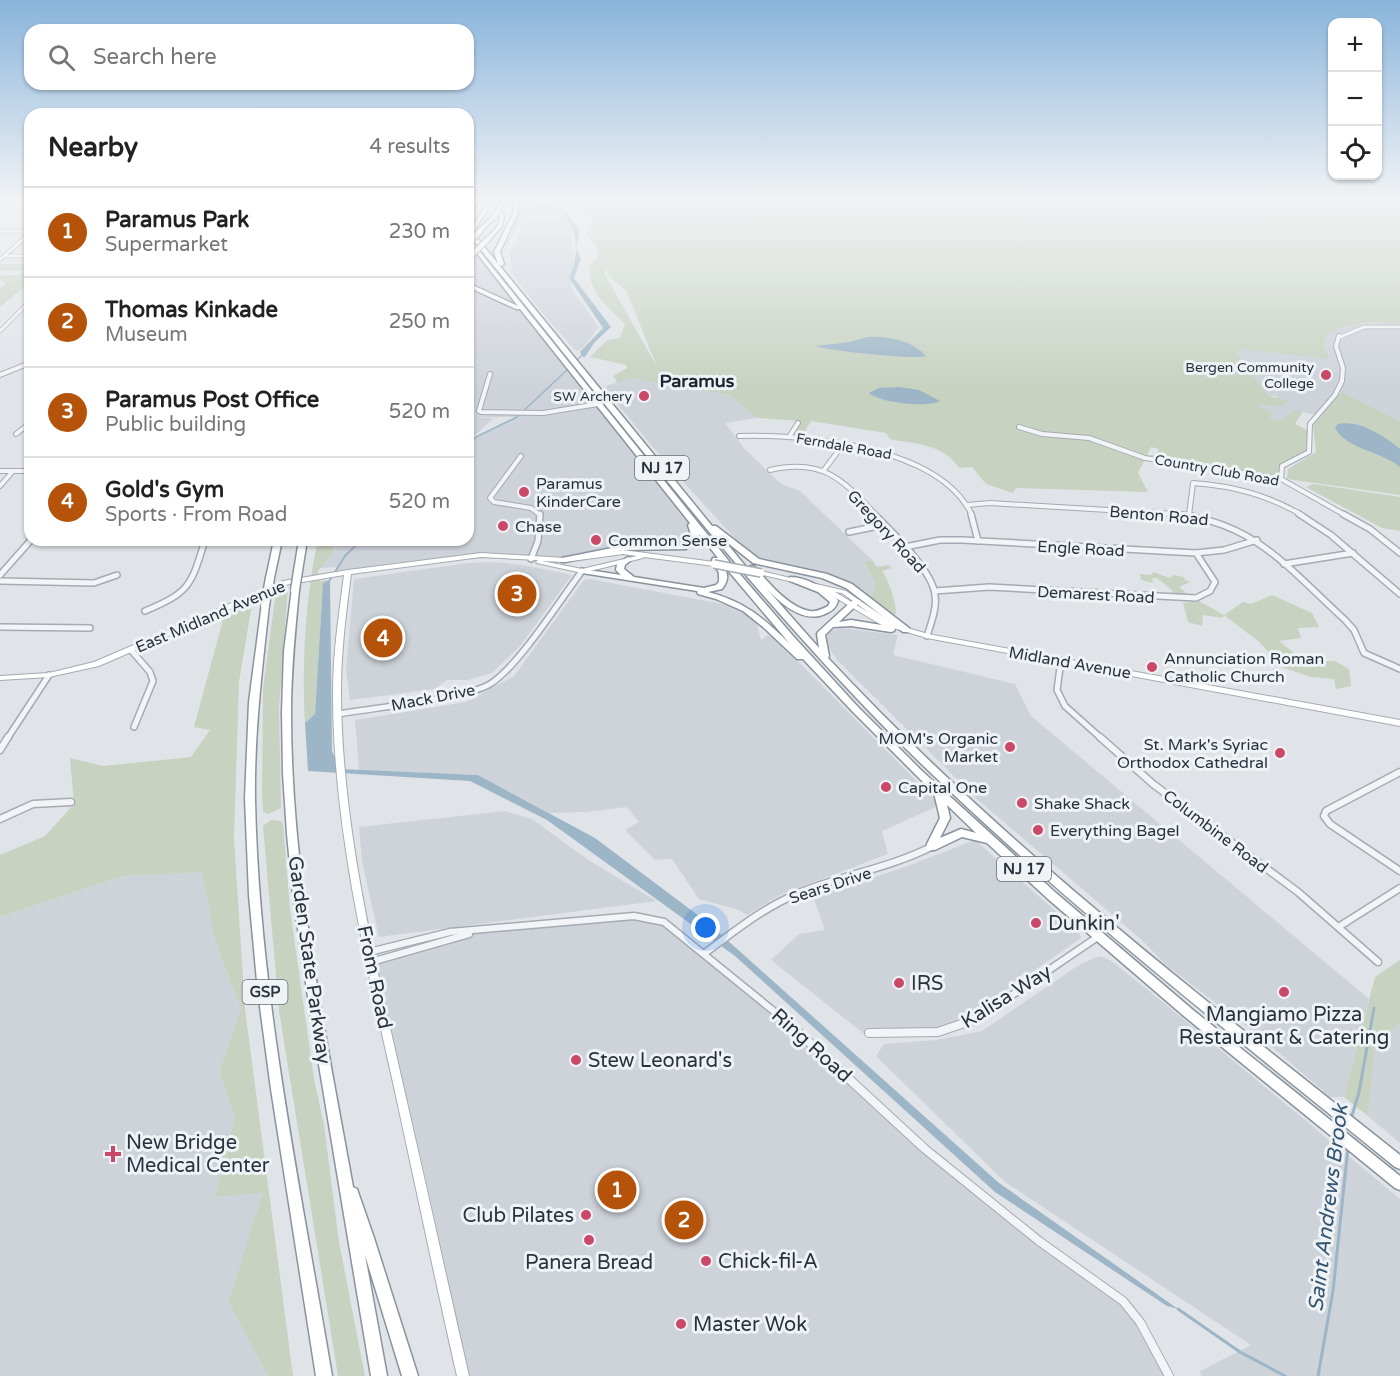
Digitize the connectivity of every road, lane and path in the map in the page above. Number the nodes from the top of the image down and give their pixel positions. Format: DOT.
graph roads {
  1 [pos="484,261"];
  2 [pos="494,261"];
  3 [pos="501,261"];
  4 [pos="474,287"];
  5 [pos="517,290"];
  6 [pos="24,307"];
  7 [pos="531,319"];
  8 [pos="1400,327"];
  9 [pos="0,331"];
  10 [pos="24,365"];
  11 [pos="573,365"];
  12 [pos="490,374"];
  13 [pos="0,375"];
  14 [pos="598,404"];
  15 [pos="798,423"];
  16 [pos="1019,427"];
  17 [pos="24,428"];
  18 [pos="16,434"];
  19 [pos="739,436"];
  20 [pos="789,437"];
  21 [pos="842,446"];
  22 [pos="521,456"];
  23 [pos="770,470"];
  24 [pos="824,470"];
  25 [pos="0,471"];
  26 [pos="13,471"];
  27 [pos="24,471"];
  28 [pos="1281,479"];
  29 [pos="0,486"];
  30 [pos="967,505"];
  31 [pos="1189,515"];
  32 [pos="690,517"];
  33 [pos="707,524"];
  34 [pos="883,525"];
  35 [pos="849,532"];
  36 [pos="703,536"];
  37 [pos="1257,540"];
  38 [pos="978,541"];
  39 [pos="26,546"];
  40 [pos="203,546"];
  41 [pos="277,546"];
  42 [pos="302,546"];
  43 [pos="904,547"];
  44 [pos="1196,553"];
  45 [pos="1353,553"];
  46 [pos="1400,553"];
  47 [pos="637,554"];
  48 [pos="655,555"];
  49 [pos="735,557"];
  50 [pos="531,559"];
  51 [pos="628,559"];
  52 [pos="565,560"];
  53 [pos="1284,564"];
  54 [pos="582,571"];
  55 [pos="348,572"];
  56 [pos="0,575"];
  57 [pos="117,576"];
  58 [pos="793,579"];
  59 [pos="636,580"];
  60 [pos="0,582"];
  61 [pos="681,588"];
  62 [pos="935,591"];
  63 [pos="1400,594"];
  64 [pos="855,603"];
  65 [pos="146,611"];
  66 [pos="832,625"];
  67 [pos="0,627"];
  68 [pos="90,628"];
  69 [pos="891,629"];
  70 [pos="906,630"];
  71 [pos="927,636"];
  72 [pos="130,650"];
  73 [pos="1061,660"];
  74 [pos="827,661"];
  75 [pos="1400,669"];
  76 [pos="49,675"];
  77 [pos="0,678"];
  78 [pos="827,680"];
  79 [pos="338,714"];
  80 [pos="1400,723"];
  81 [pos="134,727"];
  82 [pos="0,750"];
  83 [pos="1400,772"];
  84 [pos="937,788"];
  85 [pos="71,802"];
  86 [pos="0,819"];
  87 [pos="992,841"];
  88 [pos="931,846"];
  89 [pos="1400,871"];
  90 [pos="1400,888"];
  91 [pos="1340,926"];
  92 [pos="1099,936"];
  93 [pos="705,953"];
  94 [pos="370,957"];
  95 [pos="1378,962"];
  96 [pos="869,1033"];
  97 [pos="1400,1163"];
  98 [pos="343,1168"];
  99 [pos="1400,1185"];
  100 [pos="324,1376"];
  101 [pos="379,1376"];
  102 [pos="410,1376"];
  103 [pos="463,1376"];
  104 [pos="1169,1376"];
  1 -- 7 [label="highway, NJ 17"];
  2 -- 5 [label="highway, NJ 17"];
  3 -- 5 [label="highway"];
  4 -- 7 [label="highway"];
  5 -- 11 [label="highway, NJ 17"];
  6 -- 9 [label="street"];
  7 -- 11 [label="highway, NJ 17"];
  8 -- 28 [label="street"];
  10 -- 13 [label="street"];
  11 -- 14 [label="highway, NJ 17"];
  11 -- 33 [label="highway, NJ 17"];
  12 -- 14 [label="street"];
  14 -- 32 [label="highway, NJ 17"];
  15 -- 20 [label="street"];
  16 -- 28 [label="street, Country Club Road"];
  17 -- 18 [label="street"];
  19 -- 20 [label="street, Ferndale Road"];
  20 -- 21 [label="street, Ferndale Road"];
  21 -- 24 [label="street"];
  21 -- 30 [label="street, Ferndale Road"];
  22 -- 50 [label="street"];
  23 -- 24 [label="street"];
  24 -- 34 [label="street, Gregory Road"];
  25 -- 26 [label="street"];
  26 -- 27 [label="street"];
  26 -- 29 [label="street"];
  28 -- 46 [label="street, Country Club Road"];
  30 -- 31 [label="street, Benton Road"];
  30 -- 38 [label="street, Ferndale Road"];
  31 -- 37 [label="street, Benton Road"];
  31 -- 45 [label="street"];
  32 -- 36 [label="highway, NJ 17"];
  32 -- 52 [label="highway"];
  33 -- 49 [label="highway, NJ 17"];
  33 -- 70 [label="highway"];
  34 -- 35 [label="street"];
  34 -- 43 [label="street, Gregory Road"];
  36 -- 61 [label="highway"];
  36 -- 78 [label="highway, NJ 17"];
  37 -- 44 [label="street, Engle Road"];
  37 -- 53 [label="street, Benton Road"];
  38 -- 43 [label="street, Engle Road"];
  38 -- 44 [label="street, Engle Road"];
  39 -- 56 [label="street"];
  40 -- 65 [label="street"];
  41 -- 100 [label="highway, GSP, bridge"];
  42 -- 98 [label="highway, Garden State Parkway / GSP, bridge"];
  43 -- 62 [label="street, Gregory Road"];
  44 -- 62 [label="street, Demarest Road"];
  45 -- 53 [label="street"];
  45 -- 63 [label="street"];
  47 -- 48 [label="street, East Midland Avenue"];
  47 -- 52 [label="street, East Midland Avenue"];
  47 -- 54 [label="street, East Midland Avenue"];
  48 -- 51 [label="street, East Midland Avenue"];
  48 -- 58 [label="street, East Midland Avenue, bridge"];
  49 -- 58 [label="highway"];
  49 -- 74 [label="highway, NJ 17"];
  50 -- 52 [label="street, East Midland Avenue"];
  50 -- 54 [label="street, East Midland Avenue"];
  50 -- 55 [label="street, East Midland Avenue"];
  51 -- 54 [label="street, East Midland Avenue"];
  51 -- 59 [label="highway"];
  53 -- 75 [label="street, Benton Road"];
  54 -- 59 [label="highway"];
  54 -- 79 [label="street, Mack Drive"];
  55 -- 72 [label="street, East Midland Avenue"];
  55 -- 79 [label="street, From Road"];
  57 -- 60 [label="street"];
  58 -- 64 [label="street"];
  59 -- 61 [label="highway"];
  61 -- 78 [label="highway"];
  62 -- 71 [label="street, Gregory Road"];
  64 -- 66 [label="highway"];
  64 -- 69 [label="street"];
  64 -- 70 [label="street, Midland Avenue"];
  66 -- 69 [label="highway"];
  66 -- 74 [label="highway"];
  67 -- 68 [label="street"];
  69 -- 71 [label="street"];
  70 -- 71 [label="street, Midland Avenue"];
  71 -- 73 [label="street, Midland Avenue"];
  72 -- 76 [label="street, East Midland Avenue"];
  72 -- 81 [label="street"];
  73 -- 80 [label="street, Midland Avenue"];
  73 -- 91 [label="street, Columbine Road"];
  74 -- 97 [label="highway, NJ 17"];
  76 -- 77 [label="street, East Midland Avenue"];
  76 -- 82 [label="street"];
  78 -- 84 [label="highway, NJ 17"];
  79 -- 94 [label="street, From Road"];
  83 -- 89 [label="street"];
  84 -- 87 [label="highway, NJ 17"];
  84 -- 88 [label="highway"];
  85 -- 86 [label="street"];
  87 -- 88 [label="highway"];
  87 -- 92 [label="highway, NJ 17"];
  88 -- 93 [label="street, Sears Drive"];
  90 -- 91 [label="street"];
  91 -- 95 [label="street, Columbine Road"];
  92 -- 96 [label="street, Kalisa Way"];
  92 -- 99 [label="highway, NJ 17"];
  93 -- 94 [label="street, Ring Road"];
  93 -- 104 [label="street, Ring Road"];
  94 -- 103 [label="street, From Road"];
  98 -- 101 [label="highway, Garden State Parkway / GSP"];
  98 -- 102 [label="highway"];
}
